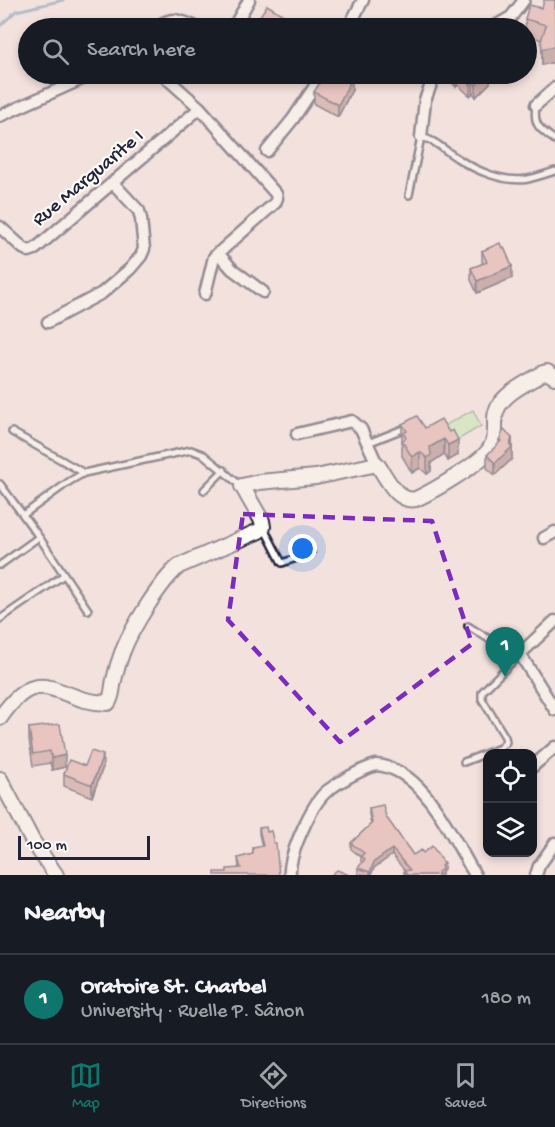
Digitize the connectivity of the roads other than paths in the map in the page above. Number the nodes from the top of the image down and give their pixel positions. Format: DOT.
graph roads {
  1 [pos="249,0"];
  2 [pos="363,0"];
  3 [pos="524,0"];
  4 [pos="239,18"];
  5 [pos="353,18"];
  6 [pos="509,18"];
  7 [pos="71,84"];
  8 [pos="173,84"];
  9 [pos="316,84"];
  10 [pos="431,84"];
  11 [pos="555,88"];
  12 [pos="536,105"];
  13 [pos="200,108"];
  14 [pos="0,116"];
  15 [pos="422,137"];
  16 [pos="555,140"];
  17 [pos="267,151"];
  18 [pos="555,171"];
  19 [pos="113,183"];
  20 [pos="409,195"];
  21 [pos="0,227"];
  22 [pos="218,253"];
  23 [pos="263,292"];
  24 [pos="205,294"];
  25 [pos="48,322"];
  26 [pos="555,377"];
  27 [pos="414,425"];
  28 [pos="12,432"];
  29 [pos="297,434"];
  30 [pos="368,442"];
  31 [pos="378,464"];
  32 [pos="224,470"];
  33 [pos="84,473"];
  34 [pos="0,484"];
  35 [pos="242,486"];
  36 [pos="204,490"];
  37 [pos="23,515"];
  38 [pos="263,527"];
  39 [pos="555,532"];
  40 [pos="39,537"];
  41 [pos="544,538"];
  42 [pos="311,553"];
  43 [pos="0,565"];
  44 [pos="64,575"];
  45 [pos="88,610"];
  46 [pos="0,619"];
  47 [pos="555,621"];
  48 [pos="468,626"];
  49 [pos="520,654"];
  50 [pos="555,710"];
  51 [pos="0,718"];
  52 [pos="555,747"];
  53 [pos="464,762"];
  54 [pos="537,763"];
  55 [pos="0,779"];
  56 [pos="555,843"];
  57 [pos="56,875"];
  58 [pos="290,875"];
  59 [pos="475,875"];
  60 [pos="536,875"];
  1 -- 4 [label="street"];
  2 -- 5 [label="street"];
  3 -- 6 [label="street"];
  7 -- 14 [label="street"];
  8 -- 13 [label="street"];
  9 -- 17 [label="street"];
  10 -- 15 [label="street"];
  11 -- 12 [label="street"];
  12 -- 16 [label="lane"];
  13 -- 19 [label="street, Rue Marguarite I"];
  13 -- 22 [label="street"];
  15 -- 18 [label="lane"];
  15 -- 20 [label="lane"];
  19 -- 21 [label="street, Rue Marguarite I"];
  19 -- 25 [label="street"];
  22 -- 23 [label="street"];
  22 -- 24 [label="street"];
  26 -- 31 [label="street"];
  27 -- 30 [label="lane"];
  28 -- 33 [label="lane"];
  29 -- 30 [label="street"];
  30 -- 31 [label="street"];
  31 -- 35 [label="street"];
  32 -- 33 [label="lane"];
  32 -- 35 [label="lane"];
  32 -- 36 [label="lane"];
  33 -- 37 [label="lane"];
  34 -- 37 [label="lane"];
  35 -- 38 [label="street"];
  37 -- 40 [label="lane"];
  38 -- 42 [label="lane"];
  38 -- 51 [label="street"];
  39 -- 41 [label="street"];
  40 -- 43 [label="lane"];
  40 -- 44 [label="lane"];
  44 -- 45 [label="lane"];
  44 -- 46 [label="lane"];
  47 -- 49 [label="street"];
  48 -- 49 [label="lane"];
  49 -- 50 [label="street"];
  49 -- 53 [label="lane"];
  52 -- 54 [label="street"];
  55 -- 57 [label="street"];
  56 -- 60 [label="street"];
  58 -- 59 [label="street"];
}
